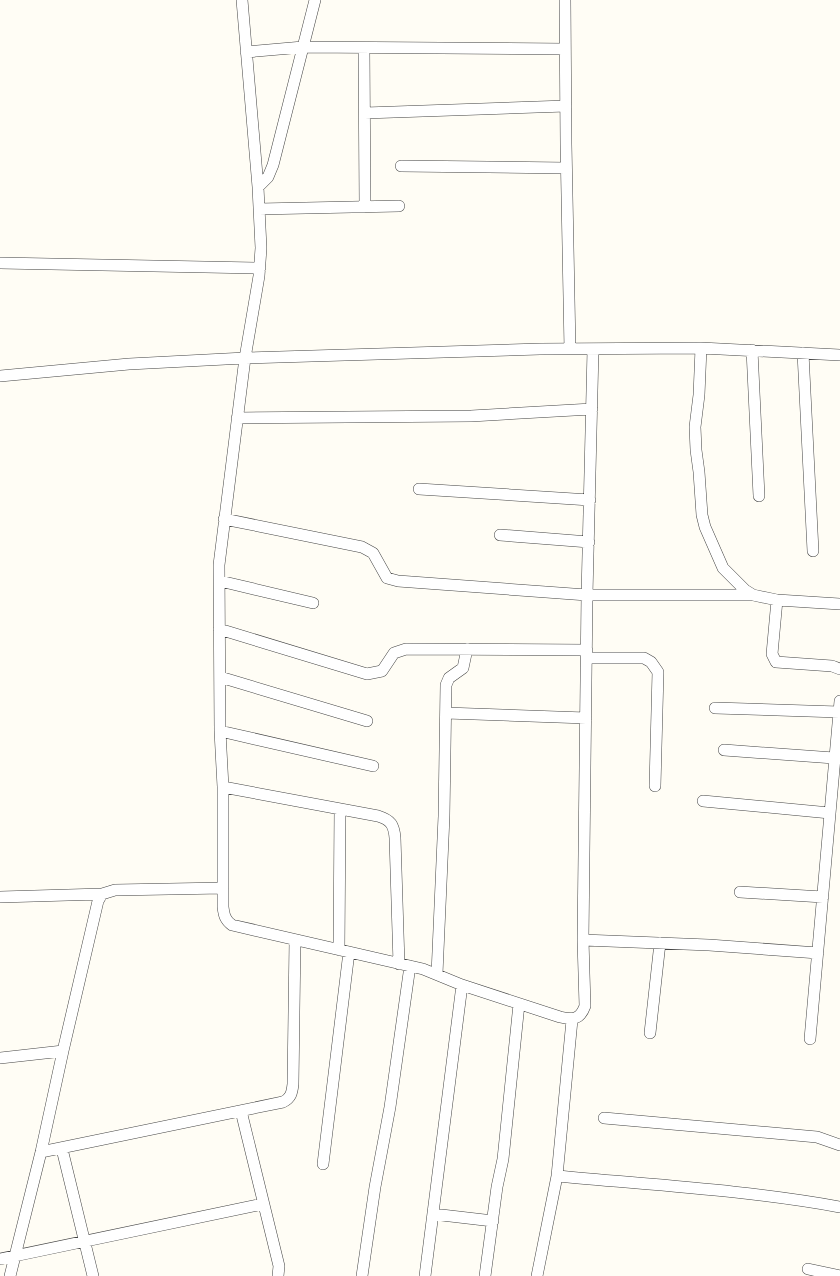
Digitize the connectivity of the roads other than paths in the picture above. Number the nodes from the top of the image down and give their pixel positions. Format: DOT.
graph roads {
  1 [pos="242,0"];
  2 [pos="315,0"];
  3 [pos="565,0"];
  4 [pos="304,47"];
  5 [pos="364,48"];
  6 [pos="565,49"];
  7 [pos="246,52"];
  8 [pos="566,106"];
  9 [pos="365,113"];
  10 [pos="401,166"];
  11 [pos="566,168"];
  12 [pos="258,187"];
  13 [pos="365,206"];
  14 [pos="399,206"];
  15 [pos="259,209"];
  16 [pos="0,263"];
  17 [pos="260,268"];
  18 [pos="701,348"];
  19 [pos="570,350"];
  20 [pos="593,350"];
  21 [pos="752,350"];
  22 [pos="803,353"];
  23 [pos="840,355"];
  24 [pos="245,358"];
  25 [pos="0,376"];
  26 [pos="592,409"];
  27 [pos="237,418"];
  28 [pos="419,488"];
  29 [pos="759,496"];
  30 [pos="590,500"];
  31 [pos="224,519"];
  32 [pos="500,535"];
  33 [pos="589,542"];
  34 [pos="813,551"];
  35 [pos="220,581"];
  36 [pos="587,595"];
  37 [pos="753,595"];
  38 [pos="777,600"];
  39 [pos="313,603"];
  40 [pos="840,604"];
  41 [pos="219,629"];
  42 [pos="467,649"];
  43 [pos="587,654"];
  44 [pos="840,669"];
  45 [pos="220,677"];
  46 [pos="839,706"];
  47 [pos="715,708"];
  48 [pos="446,713"];
  49 [pos="586,718"];
  50 [pos="366,721"];
  51 [pos="220,731"];
  52 [pos="724,750"];
  53 [pos="834,758"];
  54 [pos="374,766"];
  55 [pos="655,786"];
  56 [pos="223,787"];
  57 [pos="703,801"];
  58 [pos="340,809"];
  59 [pos="830,813"];
  60 [pos="223,888"];
  61 [pos="740,892"];
  62 [pos="102,894"];
  63 [pos="0,897"];
  64 [pos="823,898"];
  65 [pos="296,940"];
  66 [pos="583,940"];
  67 [pos="660,943"];
  68 [pos="344,951"];
  69 [pos="818,952"];
  70 [pos="405,965"];
  71 [pos="437,974"];
  72 [pos="462,985"];
  73 [pos="519,1004"];
  74 [pos="572,1020"];
  75 [pos="650,1032"];
  76 [pos="810,1040"];
  77 [pos="63,1051"];
  78 [pos="0,1058"];
  79 [pos="241,1111"];
  80 [pos="604,1118"];
  81 [pos="840,1145"];
  82 [pos="62,1149"];
  83 [pos="41,1152"];
  84 [pos="323,1164"];
  85 [pos="557,1176"];
  86 [pos="262,1204"];
  87 [pos="840,1207"];
  88 [pos="433,1214"];
  89 [pos="493,1221"];
  90 [pos="85,1240"];
  91 [pos="14,1257"];
  92 [pos="0,1259"];
  93 [pos="808,1269"];
  94 [pos="10,1276"];
  95 [pos="93,1276"];
  96 [pos="278,1276"];
  97 [pos="362,1276"];
  98 [pos="425,1276"];
  99 [pos="485,1276"];
  100 [pos="537,1276"];
  101 [pos="840,1276"];
  1 -- 7 [label="street"];
  2 -- 4 [label="street"];
  3 -- 6 [label="street"];
  4 -- 5 [label="street"];
  4 -- 7 [label="street"];
  4 -- 12 [label="street"];
  5 -- 6 [label="street"];
  5 -- 9 [label="street"];
  6 -- 8 [label="street"];
  7 -- 12 [label="street"];
  8 -- 9 [label="street"];
  8 -- 11 [label="street"];
  9 -- 13 [label="street"];
  10 -- 11 [label="street"];
  11 -- 19 [label="street"];
  12 -- 15 [label="street"];
  13 -- 14 [label="street"];
  13 -- 15 [label="street"];
  15 -- 17 [label="street"];
  16 -- 17 [label="street"];
  17 -- 24 [label="street"];
  18 -- 20 [label="street"];
  18 -- 21 [label="street"];
  18 -- 37 [label="street"];
  19 -- 20 [label="street"];
  19 -- 24 [label="street"];
  20 -- 26 [label="street"];
  21 -- 22 [label="street"];
  21 -- 29 [label="street"];
  22 -- 23 [label="street"];
  22 -- 34 [label="street"];
  24 -- 25 [label="street"];
  24 -- 27 [label="street"];
  26 -- 27 [label="street"];
  26 -- 30 [label="street"];
  27 -- 31 [label="street"];
  28 -- 30 [label="street"];
  30 -- 33 [label="street"];
  31 -- 35 [label="street"];
  31 -- 36 [label="street"];
  32 -- 33 [label="street"];
  33 -- 36 [label="street"];
  35 -- 39 [label="street"];
  35 -- 41 [label="street"];
  36 -- 37 [label="street"];
  36 -- 43 [label="street"];
  37 -- 38 [label="street"];
  38 -- 40 [label="street"];
  38 -- 44 [label="street"];
  41 -- 42 [label="street"];
  41 -- 45 [label="street"];
  42 -- 43 [label="street"];
  42 -- 48 [label="street"];
  43 -- 49 [label="street"];
  43 -- 55 [label="street"];
  45 -- 50 [label="street"];
  45 -- 51 [label="street"];
  46 -- 47 [label="street"];
  46 -- 53 [label="street"];
  48 -- 49 [label="street"];
  48 -- 71 [label="street"];
  49 -- 66 [label="street"];
  51 -- 54 [label="street"];
  51 -- 56 [label="street"];
  52 -- 53 [label="street"];
  53 -- 59 [label="street"];
  56 -- 58 [label="street"];
  56 -- 60 [label="street"];
  57 -- 59 [label="street"];
  58 -- 68 [label="street"];
  58 -- 70 [label="street"];
  59 -- 64 [label="street"];
  60 -- 62 [label="street"];
  60 -- 65 [label="street"];
  61 -- 64 [label="street"];
  62 -- 63 [label="street"];
  62 -- 77 [label="street"];
  64 -- 69 [label="street"];
  65 -- 68 [label="street"];
  65 -- 79 [label="street"];
  66 -- 67 [label="street"];
  66 -- 74 [label="street"];
  67 -- 69 [label="street"];
  67 -- 75 [label="street"];
  68 -- 70 [label="street"];
  68 -- 84 [label="street"];
  69 -- 76 [label="street"];
  70 -- 71 [label="street"];
  70 -- 97 [label="street"];
  71 -- 72 [label="street"];
  72 -- 73 [label="street"];
  72 -- 88 [label="street"];
  73 -- 74 [label="street"];
  73 -- 89 [label="street"];
  74 -- 85 [label="street"];
  77 -- 78 [label="street"];
  77 -- 83 [label="street"];
  79 -- 82 [label="street"];
  79 -- 86 [label="street"];
  80 -- 81 [label="street"];
  82 -- 83 [label="street"];
  82 -- 90 [label="street"];
  83 -- 91 [label="street"];
  85 -- 87 [label="street"];
  85 -- 100 [label="street"];
  86 -- 90 [label="street"];
  86 -- 96 [label="street"];
  88 -- 89 [label="street"];
  88 -- 98 [label="street"];
  89 -- 99 [label="street"];
  90 -- 91 [label="street"];
  90 -- 95 [label="street"];
  91 -- 92 [label="street"];
  91 -- 94 [label="street"];
  93 -- 101 [label="street"];
}
